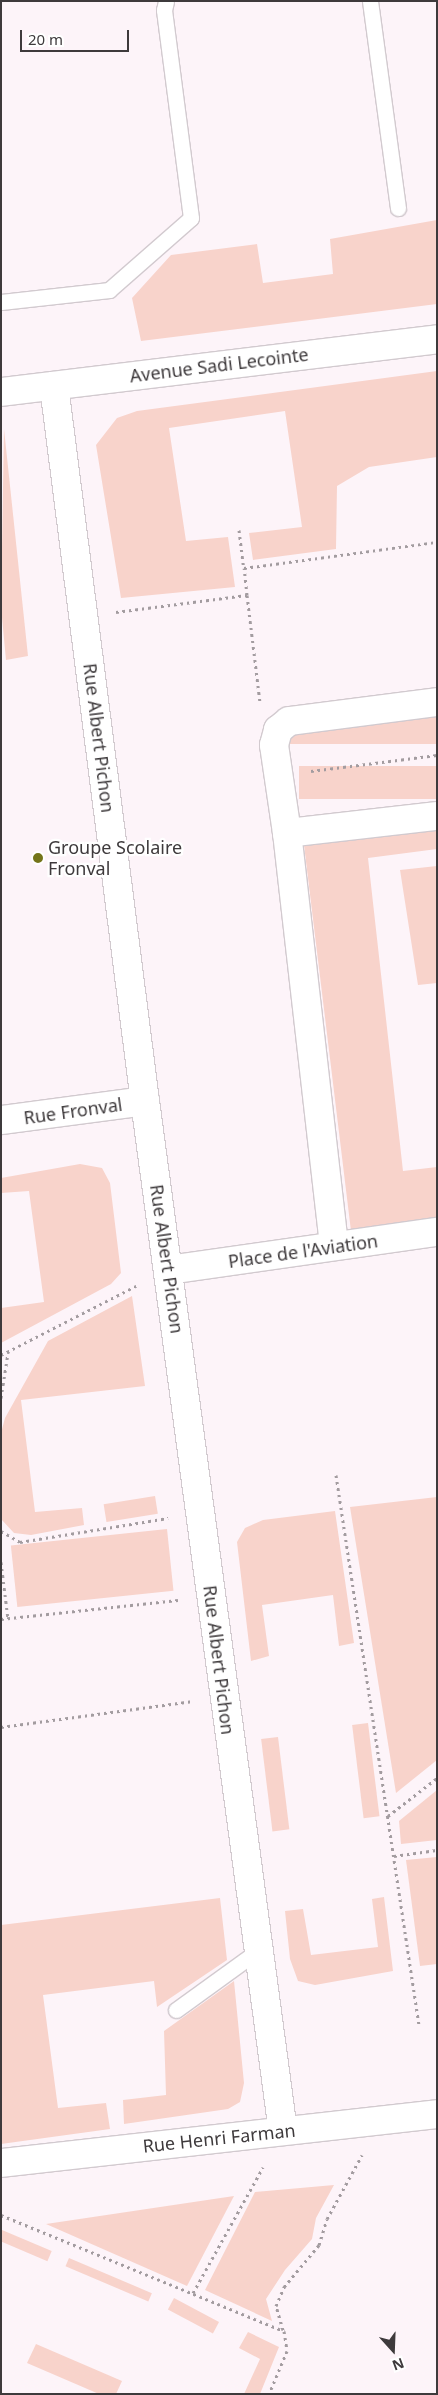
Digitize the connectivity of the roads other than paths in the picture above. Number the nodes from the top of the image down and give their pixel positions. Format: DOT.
graph roads {
  1 [pos="166,1"];
  2 [pos="370,1"];
  3 [pos="398,208"];
  4 [pos="1,302"];
  5 [pos="437,339"];
  6 [pos="54,386"];
  7 [pos="1,392"];
  8 [pos="437,702"];
  9 [pos="437,816"];
  10 [pos="287,834"];
  11 [pos="145,1101"];
  12 [pos="1,1120"];
  13 [pos="437,1232"];
  14 [pos="334,1245"];
  15 [pos="169,1270"];
  16 [pos="259,1950"];
  17 [pos="176,2010"];
  18 [pos="437,2114"];
  19 [pos="283,2131"];
  20 [pos="1,2163"];
  1 -- 4 [label="lane"];
  2 -- 3 [label="lane"];
  5 -- 6 [label="street, Avenue Sadi Lecointe"];
  6 -- 7 [label="street, Avenue Sadi Lecointe"];
  6 -- 11 [label="street, Rue Albert Pichon"];
  8 -- 10 [label="street"];
  9 -- 10 [label="street"];
  10 -- 14 [label="street"];
  11 -- 12 [label="street, Rue Fronval"];
  11 -- 15 [label="street, Rue Albert Pichon"];
  13 -- 14 [label="street, Place de l'Aviation"];
  14 -- 15 [label="street, Place de l'Aviation"];
  15 -- 16 [label="street, Rue Albert Pichon"];
  16 -- 17 [label="lane"];
  16 -- 19 [label="street, Rue Albert Pichon"];
  18 -- 19 [label="street, Rue Henri Farman"];
  19 -- 20 [label="street, Rue Henri Farman"];
}
